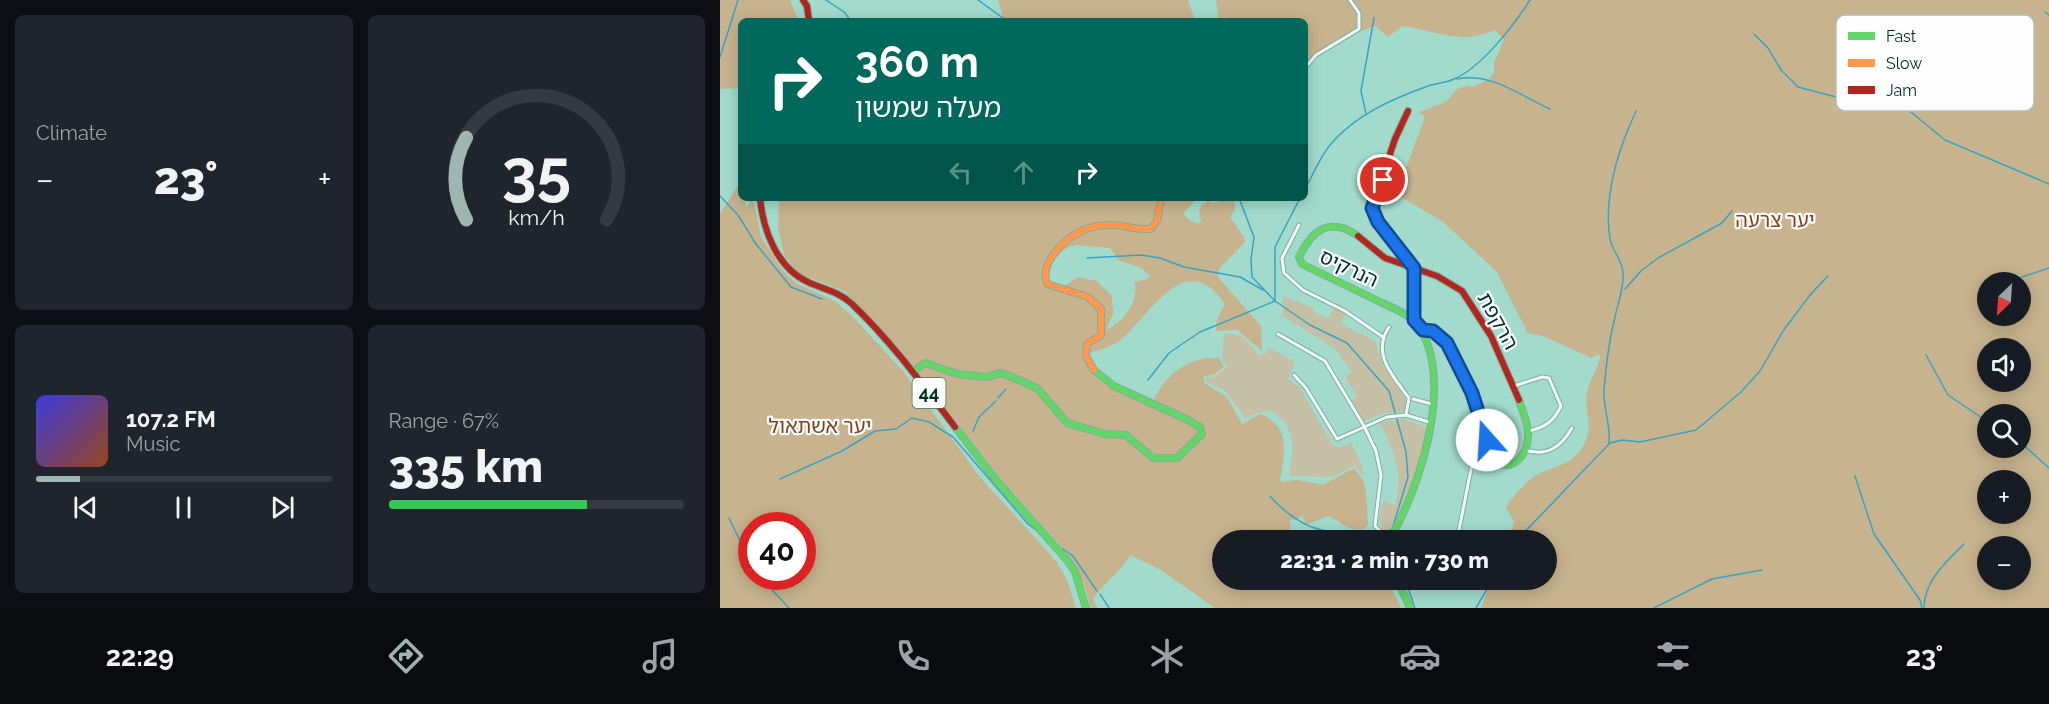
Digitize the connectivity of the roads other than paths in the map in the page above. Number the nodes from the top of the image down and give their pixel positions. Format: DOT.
graph roads {
  1 [pos="803,0"];
  2 [pos="1350,0"];
  3 [pos="808,18"];
  4 [pos="1308,64"];
  5 [pos="1408,111"];
  6 [pos="760,201"];
  7 [pos="1160,201"];
  8 [pos="1299,225"];
  9 [pos="1302,264"];
  10 [pos="1414,268"];
  11 [pos="1414,320"];
  12 [pos="1389,327"];
  13 [pos="1423,330"];
  14 [pos="1278,334"];
  15 [pos="1383,337"];
  16 [pos="914,372"];
  17 [pos="1294,375"];
  18 [pos="1514,386"];
  19 [pos="1413,399"];
  20 [pos="1432,404"];
  21 [pos="1406,416"];
  22 [pos="1431,423"];
  23 [pos="1480,424"];
  24 [pos="1364,426"];
  25 [pos="1572,428"];
  26 [pos="1528,431"];
  27 [pos="1524,450"];
  28 [pos="1379,530"];
  29 [pos="1395,530"];
  30 [pos="1459,530"];
  31 [pos="1402,590"];
  32 [pos="1086,608"];
  33 [pos="1410,608"];
  1 -- 3 [label="main road"];
  2 -- 4 [label="street"];
  5 -- 10 [label="main road"];
  6 -- 16 [label="main road, 44"];
  7 -- 16 [label="main road"];
  8 -- 15 [label="street"];
  9 -- 10 [label="main road, הרקפת"];
  9 -- 11 [label="main road, הנרקיס"];
  10 -- 11 [label="main road"];
  10 -- 18 [label="main road, הרקפת"];
  11 -- 13 [label="main road"];
  12 -- 15 [label="street"];
  13 -- 20 [label="main road"];
  13 -- 23 [label="street"];
  14 -- 24 [label="street"];
  15 -- 21 [label="street"];
  16 -- 32 [label="main road, 44"];
  17 -- 24 [label="street"];
  18 -- 26 [label="main road, הרקפת"];
  18 -- 26 [label="street"];
  19 -- 20 [label="street"];
  20 -- 22 [label="main road"];
  21 -- 22 [label="street"];
  21 -- 24 [label="street"];
  22 -- 29 [label="main road"];
  23 -- 27 [label="main road"];
  23 -- 30 [label="street"];
  24 -- 28 [label="street"];
  25 -- 27 [label="street"];
  26 -- 27 [label="main road, הרקפת"];
  31 -- 33 [label="main road"];
}
